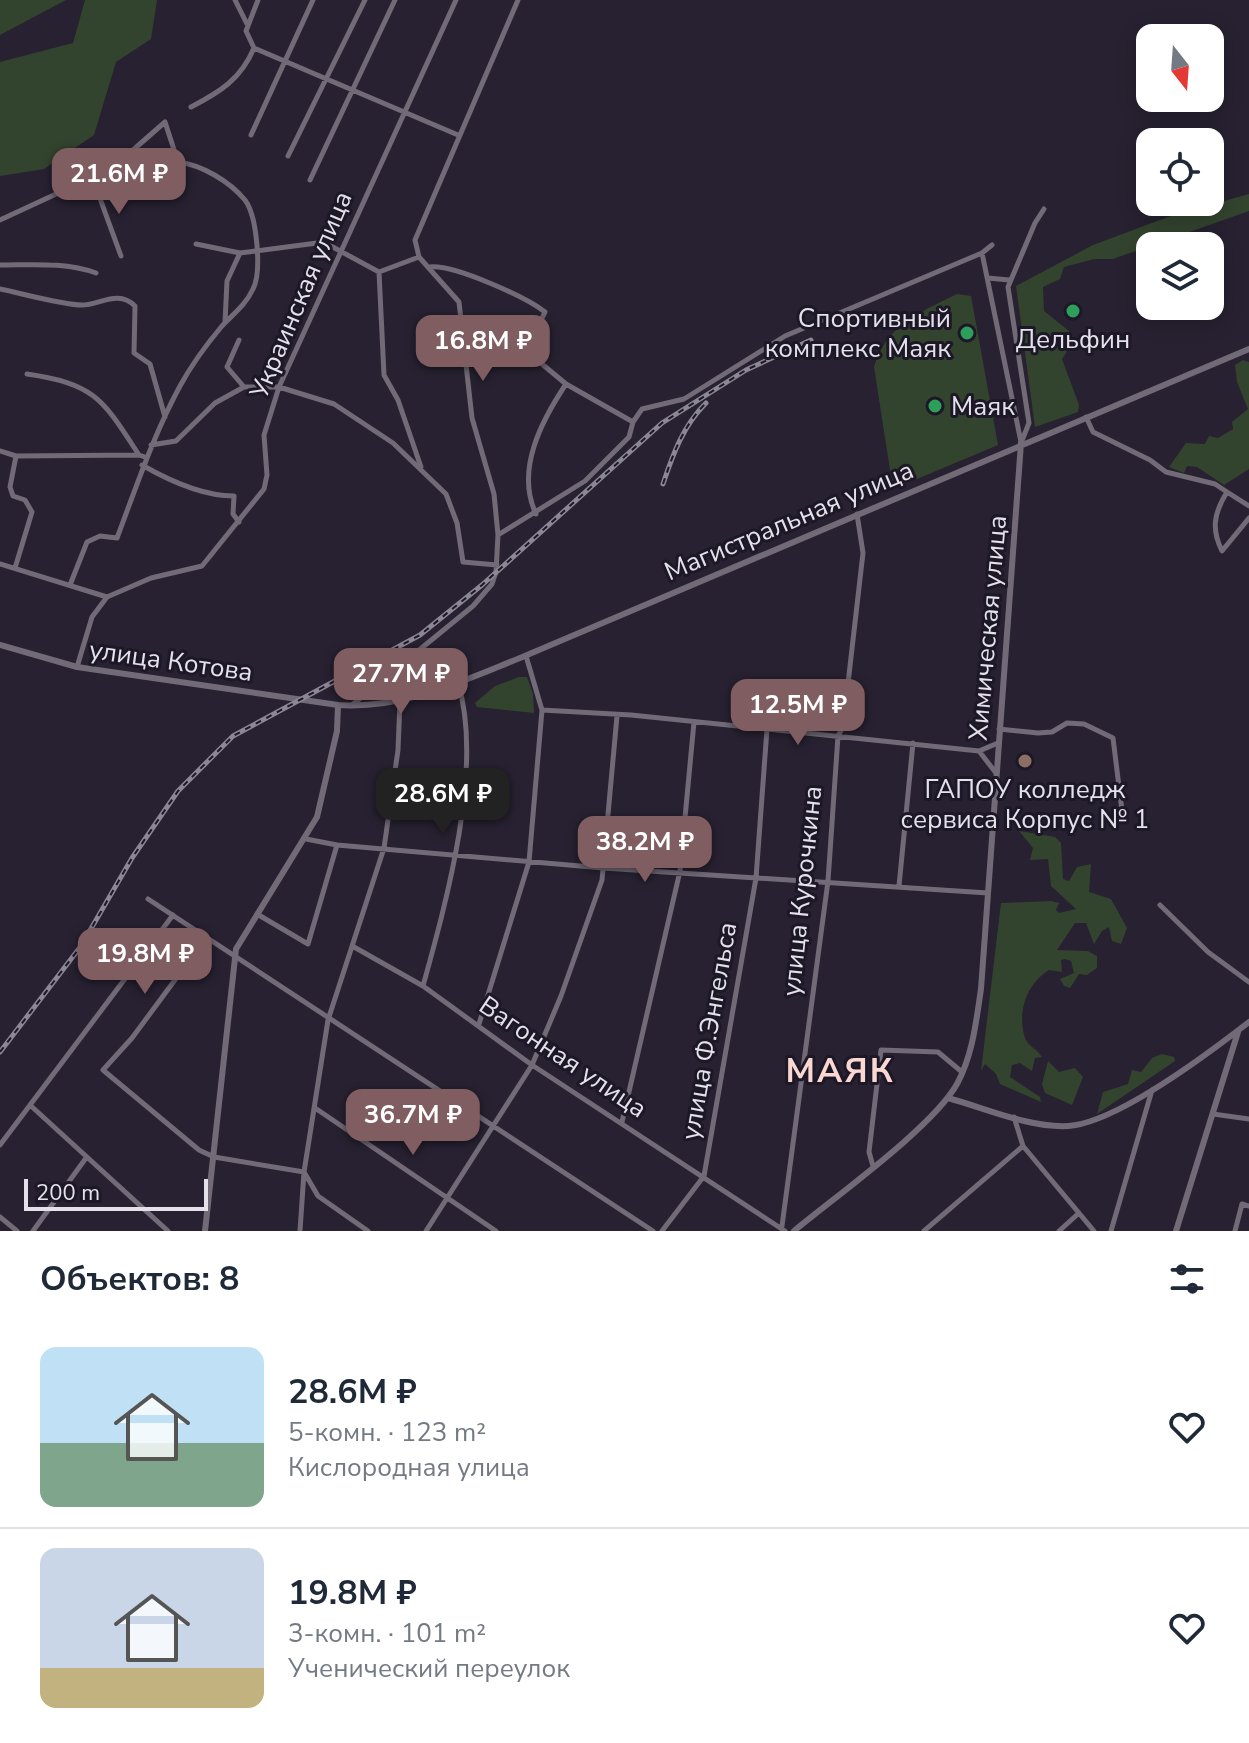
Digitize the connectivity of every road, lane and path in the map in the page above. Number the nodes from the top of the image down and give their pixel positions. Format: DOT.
graph roads {
  1 [pos="235,0"];
  2 [pos="258,0"];
  3 [pos="313,0"];
  4 [pos="365,0"];
  5 [pos="395,0"];
  6 [pos="456,0"];
  7 [pos="518,0"];
  8 [pos="247,24"];
  9 [pos="254,48"];
  10 [pos="286,60"];
  11 [pos="328,78"];
  12 [pos="354,88"];
  13 [pos="191,107"];
  14 [pos="404,110"];
  15 [pos="251,135"];
  16 [pos="458,135"];
  17 [pos="288,156"];
  18 [pos="178,162"];
  19 [pos="110,175"];
  20 [pos="310,180"];
  21 [pos="94,182"];
  22 [pos="1044,209"];
  23 [pos="0,220"];
  24 [pos="196,244"];
  25 [pos="992,245"];
  26 [pos="340,251"];
  27 [pos="259,252"];
  28 [pos="240,253"];
  29 [pos="982,253"];
  30 [pos="121,256"];
  31 [pos="419,257"];
  32 [pos="0,265"];
  33 [pos="430,267"];
  34 [pos="379,272"];
  35 [pos="96,273"];
  36 [pos="988,278"];
  37 [pos="1009,280"];
  38 [pos="0,289"];
  39 [pos="225,323"];
  40 [pos="239,340"];
  41 [pos="1249,349"];
  42 [pos="27,374"];
  43 [pos="566,384"];
  44 [pos="244,387"];
  45 [pos="279,387"];
  46 [pos="1085,416"];
  47 [pos="166,419"];
  48 [pos="633,422"];
  49 [pos="1021,443"];
  50 [pos="150,445"];
  51 [pos="0,451"];
  52 [pos="16,456"];
  53 [pos="142,456"];
  54 [pos="142,465"];
  55 [pos="422,469"];
  56 [pos="1227,492"];
  57 [pos="1249,506"];
  58 [pos="857,513"];
  59 [pos="536,514"];
  60 [pos="1249,518"];
  61 [pos="239,522"];
  62 [pos="498,535"];
  63 [pos="0,564"];
  64 [pos="497,565"];
  65 [pos="15,568"];
  66 [pos="70,585"];
  67 [pos="107,597"];
  68 [pos="0,645"];
  69 [pos="526,656"];
  70 [pos="77,667"];
  71 [pos="458,683"];
  72 [pos="400,701"];
  73 [pos="338,705"];
  74 [pos="352,706"];
  75 [pos="542,710"];
  76 [pos="617,716"];
  77 [pos="694,722"];
  78 [pos="767,729"];
  79 [pos="999,729"];
  80 [pos="838,736"];
  81 [pos="913,743"];
  82 [pos="998,743"];
  83 [pos="979,751"];
  84 [pos="996,773"];
  85 [pos="1123,819"];
  86 [pos="306,839"];
  87 [pos="337,845"];
  88 [pos="384,848"];
  89 [pos="456,853"];
  90 [pos="529,862"];
  91 [pos="603,868"];
  92 [pos="680,871"];
  93 [pos="756,878"];
  94 [pos="828,881"];
  95 [pos="899,886"];
  96 [pos="988,893"];
  97 [pos="148,899"];
  98 [pos="1160,905"];
  99 [pos="257,914"];
  100 [pos="173,915"];
  101 [pos="206,938"];
  102 [pos="354,947"];
  103 [pos="235,958"];
  104 [pos="1249,982"];
  105 [pos="423,986"];
  106 [pos="328,1020"];
  107 [pos="1249,1022"];
  108 [pos="479,1024"];
  109 [pos="1238,1031"];
  110 [pos="532,1065"];
  111 [pos="962,1072"];
  112 [pos="1152,1089"];
  113 [pos="948,1098"];
  114 [pos="30,1105"];
  115 [pos="315,1107"];
  116 [pos="1213,1114"];
  117 [pos="1014,1116"];
  118 [pos="1249,1119"];
  119 [pos="622,1122"];
  120 [pos="495,1128"];
  121 [pos="0,1145"];
  122 [pos="1023,1146"];
  123 [pos="214,1157"];
  124 [pos="86,1158"];
  125 [pos="873,1166"];
  126 [pos="304,1172"];
  127 [pos="704,1176"];
  128 [pos="448,1199"];
  129 [pos="1249,1206"];
  130 [pos="1079,1213"];
  131 [pos="0,1217"];
  132 [pos="784,1228"];
  133 [pos="17,1231"];
  134 [pos="33,1231"];
  135 [pos="168,1231"];
  136 [pos="205,1231"];
  137 [pos="300,1231"];
  138 [pos="368,1231"];
  139 [pos="426,1231"];
  140 [pos="496,1231"];
  141 [pos="653,1231"];
  142 [pos="662,1231"];
  143 [pos="794,1231"];
  144 [pos="924,1231"];
  145 [pos="1059,1231"];
  146 [pos="1094,1231"];
  147 [pos="1111,1231"];
  148 [pos="1176,1231"];
  149 [pos="1235,1231"];
  1 -- 8 [label="street"];
  2 -- 8 [label="street"];
  3 -- 10 [label="street"];
  4 -- 11 [label="street"];
  5 -- 12 [label="street"];
  6 -- 14 [label="street, Украинская улица"];
  7 -- 16 [label="street"];
  8 -- 9 [label="street"];
  9 -- 10 [label="street"];
  9 -- 13 [label="street"];
  10 -- 11 [label="street"];
  10 -- 15 [label="street"];
  11 -- 12 [label="street"];
  11 -- 17 [label="street"];
  12 -- 14 [label="street"];
  12 -- 20 [label="street"];
  14 -- 16 [label="street"];
  14 -- 26 [label="street, Украинская улица"];
  16 -- 31 [label="street"];
  18 -- 19 [label="street"];
  18 -- 19 [label="street"];
  18 -- 27 [label="street"];
  19 -- 21 [label="street"];
  21 -- 23 [label="street"];
  21 -- 30 [label="street"];
  22 -- 37 [label="street"];
  24 -- 28 [label="street"];
  25 -- 29 [label="street"];
  26 -- 27 [label="street"];
  26 -- 34 [label="street"];
  26 -- 45 [label="street, Украинская улица"];
  27 -- 28 [label="street"];
  27 -- 39 [label="street"];
  28 -- 39 [label="street"];
  29 -- 36 [label="street, Химическая улица"];
  29 -- 48 [label="street"];
  31 -- 33 [label="street"];
  31 -- 34 [label="street"];
  32 -- 35 [label="street"];
  33 -- 43 [label="street"];
  33 -- 62 [label="street"];
  34 -- 55 [label="street"];
  36 -- 37 [label="street"];
  36 -- 49 [label="street, Химическая улица"];
  37 -- 49 [label="street, Химическая улица"];
  38 -- 47 [label="street"];
  39 -- 47 [label="street"];
  40 -- 44 [label="street"];
  41 -- 46 [label="street, Магистральная улица"];
  42 -- 53 [label="street"];
  43 -- 48 [label="street"];
  43 -- 59 [label="street"];
  44 -- 45 [label="street"];
  44 -- 50 [label="street"];
  45 -- 55 [label="street"];
  45 -- 61 [label="street, Украинская улица"];
  46 -- 49 [label="street, Магистральная улица"];
  46 -- 56 [label="street"];
  47 -- 50 [label="street"];
  48 -- 59 [label="street"];
  49 -- 58 [label="street, Магистральная улица"];
  49 -- 79 [label="street, Химическая улица"];
  50 -- 53 [label="street"];
  51 -- 52 [label="street"];
  52 -- 53 [label="street"];
  52 -- 65 [label="street"];
  53 -- 54 [label="street"];
  54 -- 61 [label="street"];
  54 -- 66 [label="street"];
  55 -- 64 [label="street"];
  56 -- 57 [label="street"];
  56 -- 60 [label="street"];
  58 -- 69 [label="street, Магистральная улица"];
  58 -- 80 [label="street, улица Курочкина"];
  59 -- 62 [label="street"];
  61 -- 67 [label="street, Украинская улица"];
  62 -- 64 [label="street"];
  63 -- 65 [label="street"];
  64 -- 74 [label="street"];
  65 -- 66 [label="street"];
  66 -- 67 [label="street"];
  67 -- 70 [label="street"];
  68 -- 70 [label="street, улица Котова"];
  69 -- 71 [label="street, Магистральная улица"];
  69 -- 75 [label="street"];
  70 -- 73 [label="street, улица Котова"];
  71 -- 72 [label="street, Магистральная улица"];
  71 -- 89 [label="street"];
  72 -- 74 [label="street, Магистральная улица"];
  72 -- 88 [label="street"];
  73 -- 74 [label="street, Магистральная улица"];
  73 -- 86 [label="street"];
  75 -- 76 [label="street"];
  75 -- 90 [label="street"];
  76 -- 77 [label="street"];
  76 -- 91 [label="street"];
  77 -- 78 [label="street"];
  77 -- 92 [label="street"];
  78 -- 80 [label="street"];
  78 -- 93 [label="street, улица Ф.Энгельса"];
  79 -- 82 [label="street, Химическая улица"];
  79 -- 85 [label="street"];
  80 -- 81 [label="street"];
  80 -- 94 [label="street, улица Курочкина"];
  81 -- 83 [label="street"];
  81 -- 95 [label="street"];
  82 -- 83 [label="street"];
  82 -- 84 [label="street, Химическая улица"];
  83 -- 84 [label="street"];
  84 -- 96 [label="street, Химическая улица"];
  86 -- 87 [label="street"];
  86 -- 99 [label="street"];
  87 -- 88 [label="street"];
  87 -- 99 [label="street"];
  88 -- 89 [label="street"];
  88 -- 102 [label="street"];
  89 -- 90 [label="street"];
  89 -- 105 [label="street"];
  90 -- 91 [label="street"];
  90 -- 108 [label="street"];
  91 -- 92 [label="street"];
  91 -- 110 [label="street"];
  92 -- 93 [label="street"];
  92 -- 119 [label="street"];
  93 -- 94 [label="street"];
  93 -- 127 [label="street, улица Ф.Энгельса"];
  94 -- 95 [label="street"];
  94 -- 132 [label="street, улица Курочкина"];
  95 -- 96 [label="street"];
  96 -- 111 [label="street, Химическая улица"];
  97 -- 100 [label="street"];
  98 -- 104 [label="street"];
  99 -- 103 [label="street"];
  100 -- 101 [label="street"];
  100 -- 114 [label="street"];
  101 -- 103 [label="street"];
  101 -- 123 [label="street"];
  102 -- 105 [label="street, Вагонная улица"];
  102 -- 106 [label="street"];
  103 -- 106 [label="street"];
  103 -- 123 [label="street"];
  105 -- 108 [label="street, Вагонная улица"];
  106 -- 115 [label="street"];
  106 -- 120 [label="street"];
  107 -- 109 [label="street"];
  108 -- 110 [label="street, Вагонная улица"];
  109 -- 112 [label="street"];
  109 -- 116 [label="street"];
  110 -- 119 [label="street, Вагонная улица"];
  110 -- 120 [label="street"];
  111 -- 113 [label="street, Химическая улица"];
  111 -- 125 [label="street"];
  112 -- 117 [label="street"];
  112 -- 147 [label="street"];
  113 -- 117 [label="street"];
  113 -- 125 [label="street, Химическая улица"];
  114 -- 121 [label="street"];
  114 -- 124 [label="street"];
  115 -- 126 [label="street"];
  115 -- 128 [label="street"];
  116 -- 118 [label="street"];
  116 -- 148 [label="street"];
  117 -- 122 [label="street"];
  119 -- 127 [label="street, Вагонная улица"];
  120 -- 128 [label="street"];
  120 -- 141 [label="street"];
  122 -- 130 [label="street"];
  122 -- 144 [label="street"];
  123 -- 126 [label="street"];
  123 -- 136 [label="street"];
  124 -- 134 [label="street"];
  124 -- 135 [label="street"];
  125 -- 143 [label="street, Химическая улица"];
  126 -- 137 [label="street"];
  126 -- 138 [label="street"];
  127 -- 132 [label="street, Вагонная улица"];
  127 -- 142 [label="street, улица Ф.Энгельса"];
  128 -- 139 [label="street"];
  128 -- 140 [label="street"];
  129 -- 149 [label="street"];
  130 -- 145 [label="street"];
  130 -- 146 [label="street"];
  131 -- 133 [label="street"];
}
